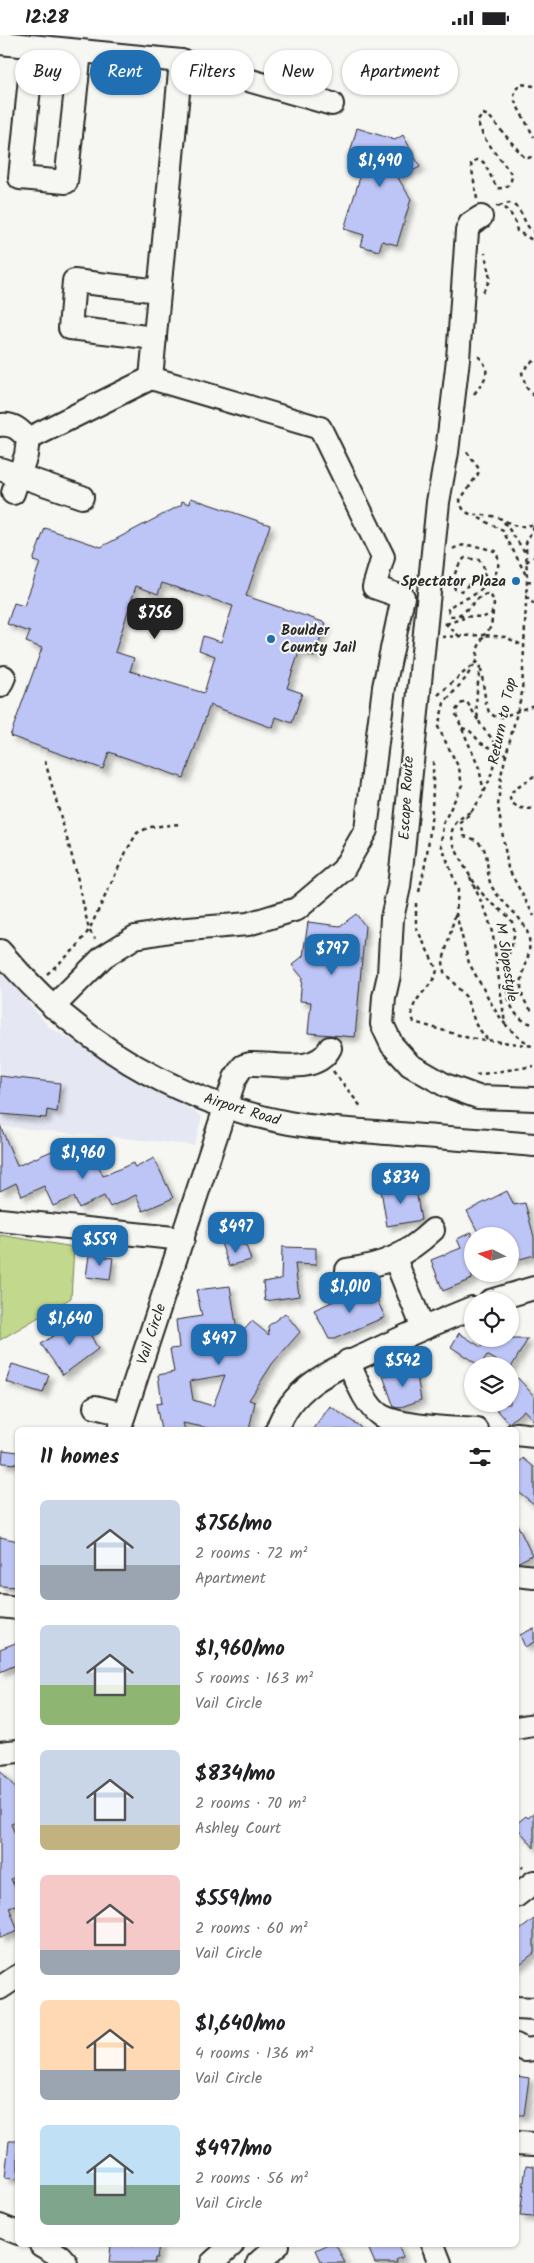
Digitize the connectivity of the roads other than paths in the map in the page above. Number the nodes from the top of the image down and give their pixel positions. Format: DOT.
graph roads {
  1 [pos="0,43"];
  2 [pos="70,50"];
  3 [pos="80,51"];
  4 [pos="171,60"];
  5 [pos="77,81"];
  6 [pos="254,82"];
  7 [pos="178,95"];
  8 [pos="332,104"];
  9 [pos="490,212"];
  10 [pos="159,291"];
  11 [pos="155,338"];
  12 [pos="151,378"];
  13 [pos="0,425"];
  14 [pos="28,439"];
  15 [pos="11,479"];
  16 [pos="82,497"];
  17 [pos="0,951"];
  18 [pos="53,1007"];
  19 [pos="326,1053"];
  20 [pos="534,1099"];
  21 [pos="224,1106"];
  22 [pos="534,1145"];
  23 [pos="0,1220"];
  24 [pos="433,1230"];
  25 [pos="182,1239"];
  26 [pos="395,1259"];
  27 [pos="347,1269"];
  28 [pos="534,1288"];
  29 [pos="519,1292"];
  30 [pos="464,1311"];
  31 [pos="423,1328"];
  32 [pos="348,1361"];
  33 [pos="95,1407"];
  34 [pos="121,1422"];
  35 [pos="279,1427"];
  36 [pos="447,1427"];
  37 [pos="519,1434"];
  38 [pos="534,1436"];
  39 [pos="519,1575"];
  40 [pos="534,1577"];
  41 [pos="0,1606"];
  42 [pos="15,1608"];
  43 [pos="534,1725"];
  44 [pos="519,1728"];
  45 [pos="15,1751"];
  46 [pos="0,1753"];
  47 [pos="534,1882"];
  48 [pos="519,1893"];
  49 [pos="15,1978"];
  50 [pos="0,1988"];
  51 [pos="519,2008"];
  52 [pos="534,2009"];
  53 [pos="519,2047"];
  54 [pos="534,2049"];
  55 [pos="519,2143"];
  56 [pos="534,2144"];
  57 [pos="0,2226"];
  58 [pos="15,2232"];
  59 [pos="44,2247"];
  60 [pos="230,2247"];
  61 [pos="276,2247"];
  62 [pos="434,2247"];
  63 [pos="66,2263"];
  64 [pos="212,2263"];
  65 [pos="258,2263"];
  66 [pos="440,2263"];
  1 -- 2 [label="street"];
  3 -- 4 [label="street"];
  5 -- 5 [label="street"];
  6 -- 8 [label="street"];
  7 -- 10 [label="street"];
  9 -- 20 [label="street"];
  10 -- 11 [label="street"];
  10 -- 11 [label="street"];
  11 -- 12 [label="street"];
  12 -- 14 [label="street"];
  12 -- 18 [label="street"];
  13 -- 14 [label="street"];
  14 -- 15 [label="street"];
  15 -- 16 [label="street"];
  17 -- 18 [label="street, Airport Road"];
  18 -- 21 [label="street, Airport Road"];
  19 -- 21 [label="street, Vail Circle"];
  21 -- 22 [label="street, Airport Road"];
  21 -- 25 [label="street, Vail Circle"];
  23 -- 25 [label="street"];
  24 -- 26 [label="street"];
  25 -- 34 [label="street, Vail Circle"];
  26 -- 27 [label="street"];
  26 -- 31 [label="street"];
  28 -- 29 [label="street"];
  30 -- 31 [label="street"];
  31 -- 32 [label="street"];
  32 -- 35 [label="street"];
  32 -- 36 [label="street"];
  33 -- 34 [label="street"];
  37 -- 38 [label="street"];
  39 -- 40 [label="street"];
  41 -- 42 [label="street"];
  43 -- 44 [label="street"];
  45 -- 46 [label="street"];
  47 -- 48 [label="street"];
  49 -- 50 [label="street"];
  51 -- 52 [label="street"];
  53 -- 54 [label="street"];
  55 -- 56 [label="street"];
  57 -- 58 [label="street"];
  59 -- 63 [label="street"];
  60 -- 64 [label="street"];
  61 -- 65 [label="street"];
  62 -- 66 [label="street"];
}
